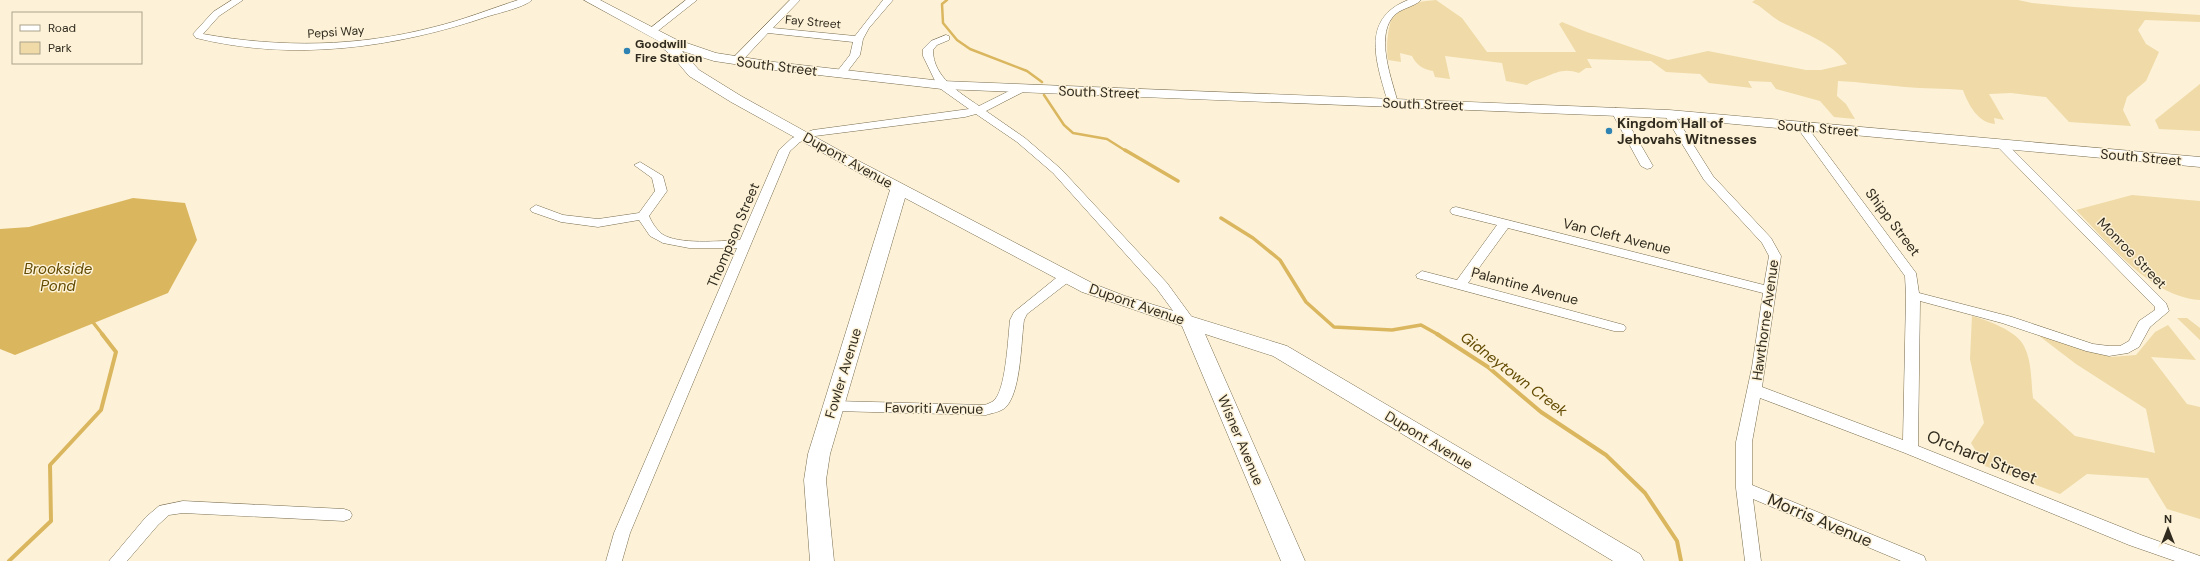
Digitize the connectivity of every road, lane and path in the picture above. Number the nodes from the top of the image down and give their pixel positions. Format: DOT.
graph roads {
  1 [pos="238,0"];
  2 [pos="527,0"];
  3 [pos="692,0"];
  4 [pos="795,0"];
  5 [pos="888,0"];
  6 [pos="1416,0"];
  7 [pos="599,2"];
  8 [pos="765,30"];
  9 [pos="651,32"];
  10 [pos="946,38"];
  11 [pos="858,39"];
  12 [pos="736,61"];
  13 [pos="840,74"];
  14 [pos="942,85"];
  15 [pos="1021,89"];
  16 [pos="1393,103"];
  17 [pos="979,110"];
  18 [pos="1616,111"];
  19 [pos="1669,114"];
  20 [pos="1801,126"];
  21 [pos="804,136"];
  22 [pos="2001,144"];
  23 [pos="2200,162"];
  24 [pos="640,165"];
  25 [pos="1648,166"];
  26 [pos="899,189"];
  27 [pos="536,209"];
  28 [pos="1456,211"];
  29 [pos="643,216"];
  30 [pos="1505,223"];
  31 [pos="746,244"];
  32 [pos="1422,275"];
  33 [pos="1066,277"];
  34 [pos="1460,284"];
  35 [pos="1770,291"];
  36 [pos="1913,295"];
  37 [pos="1187,320"];
  38 [pos="1619,328"];
  39 [pos="1755,390"];
  40 [pos="834,406"];
  41 [pos="1910,449"];
  42 [pos="1744,488"];
  43 [pos="344,515"];
  44 [pos="117,561"];
  45 [pos="614,561"];
  46 [pos="822,561"];
  47 [pos="1293,561"];
  48 [pos="1632,561"];
  49 [pos="1753,561"];
  50 [pos="1918,561"];
  51 [pos="2194,561"];
  1 -- 2 [label="street, Pepsi Way"];
  3 -- 9 [label="street"];
  4 -- 8 [label="street"];
  5 -- 11 [label="street"];
  6 -- 16 [label="street"];
  7 -- 9 [label="street"];
  8 -- 11 [label="street, Fay Street"];
  8 -- 12 [label="street"];
  9 -- 12 [label="street, South Street"];
  9 -- 21 [label="street, Dupont Avenue"];
  10 -- 14 [label="street"];
  11 -- 13 [label="street"];
  12 -- 13 [label="street, South Street"];
  13 -- 14 [label="street, South Street"];
  14 -- 15 [label="street, South Street"];
  14 -- 17 [label="street"];
  15 -- 16 [label="street, South Street"];
  15 -- 17 [label="street, Thompson Street"];
  16 -- 18 [label="street, South Street"];
  17 -- 21 [label="street, Thompson Street"];
  17 -- 37 [label="street"];
  18 -- 19 [label="street, South Street"];
  18 -- 25 [label="street"];
  19 -- 20 [label="street, South Street"];
  19 -- 35 [label="street, Hawthorne Avenue"];
  20 -- 22 [label="street, South Street"];
  20 -- 36 [label="street, Shipp Street"];
  21 -- 26 [label="street, Dupont Avenue"];
  21 -- 31 [label="street, Thompson Street"];
  22 -- 23 [label="street, South Street"];
  22 -- 36 [label="street, Monroe Street"];
  24 -- 29 [label="street"];
  26 -- 33 [label="street, Dupont Avenue"];
  26 -- 40 [label="street, Fowler Avenue"];
  27 -- 29 [label="street"];
  28 -- 30 [label="street, Van Cleft Avenue"];
  29 -- 31 [label="street"];
  30 -- 34 [label="street"];
  30 -- 35 [label="street, Van Cleft Avenue"];
  31 -- 45 [label="street, Thompson Street"];
  32 -- 34 [label="street, Palantine Avenue"];
  33 -- 37 [label="street, Dupont Avenue"];
  33 -- 40 [label="street, Favoriti Avenue"];
  34 -- 38 [label="street, Palantine Avenue"];
  35 -- 39 [label="street, Hawthorne Avenue"];
  36 -- 41 [label="street, Shipp Street"];
  37 -- 47 [label="street, Wisner Avenue"];
  37 -- 48 [label="street, Dupont Avenue"];
  39 -- 41 [label="street, Orchard Street"];
  39 -- 42 [label="street, Hawthorne Avenue"];
  40 -- 46 [label="street, Fowler Avenue"];
  41 -- 51 [label="street, Orchard Street"];
  42 -- 49 [label="street, Hawthorne Avenue"];
  42 -- 50 [label="street, Morris Avenue"];
  43 -- 44 [label="street"];
}
